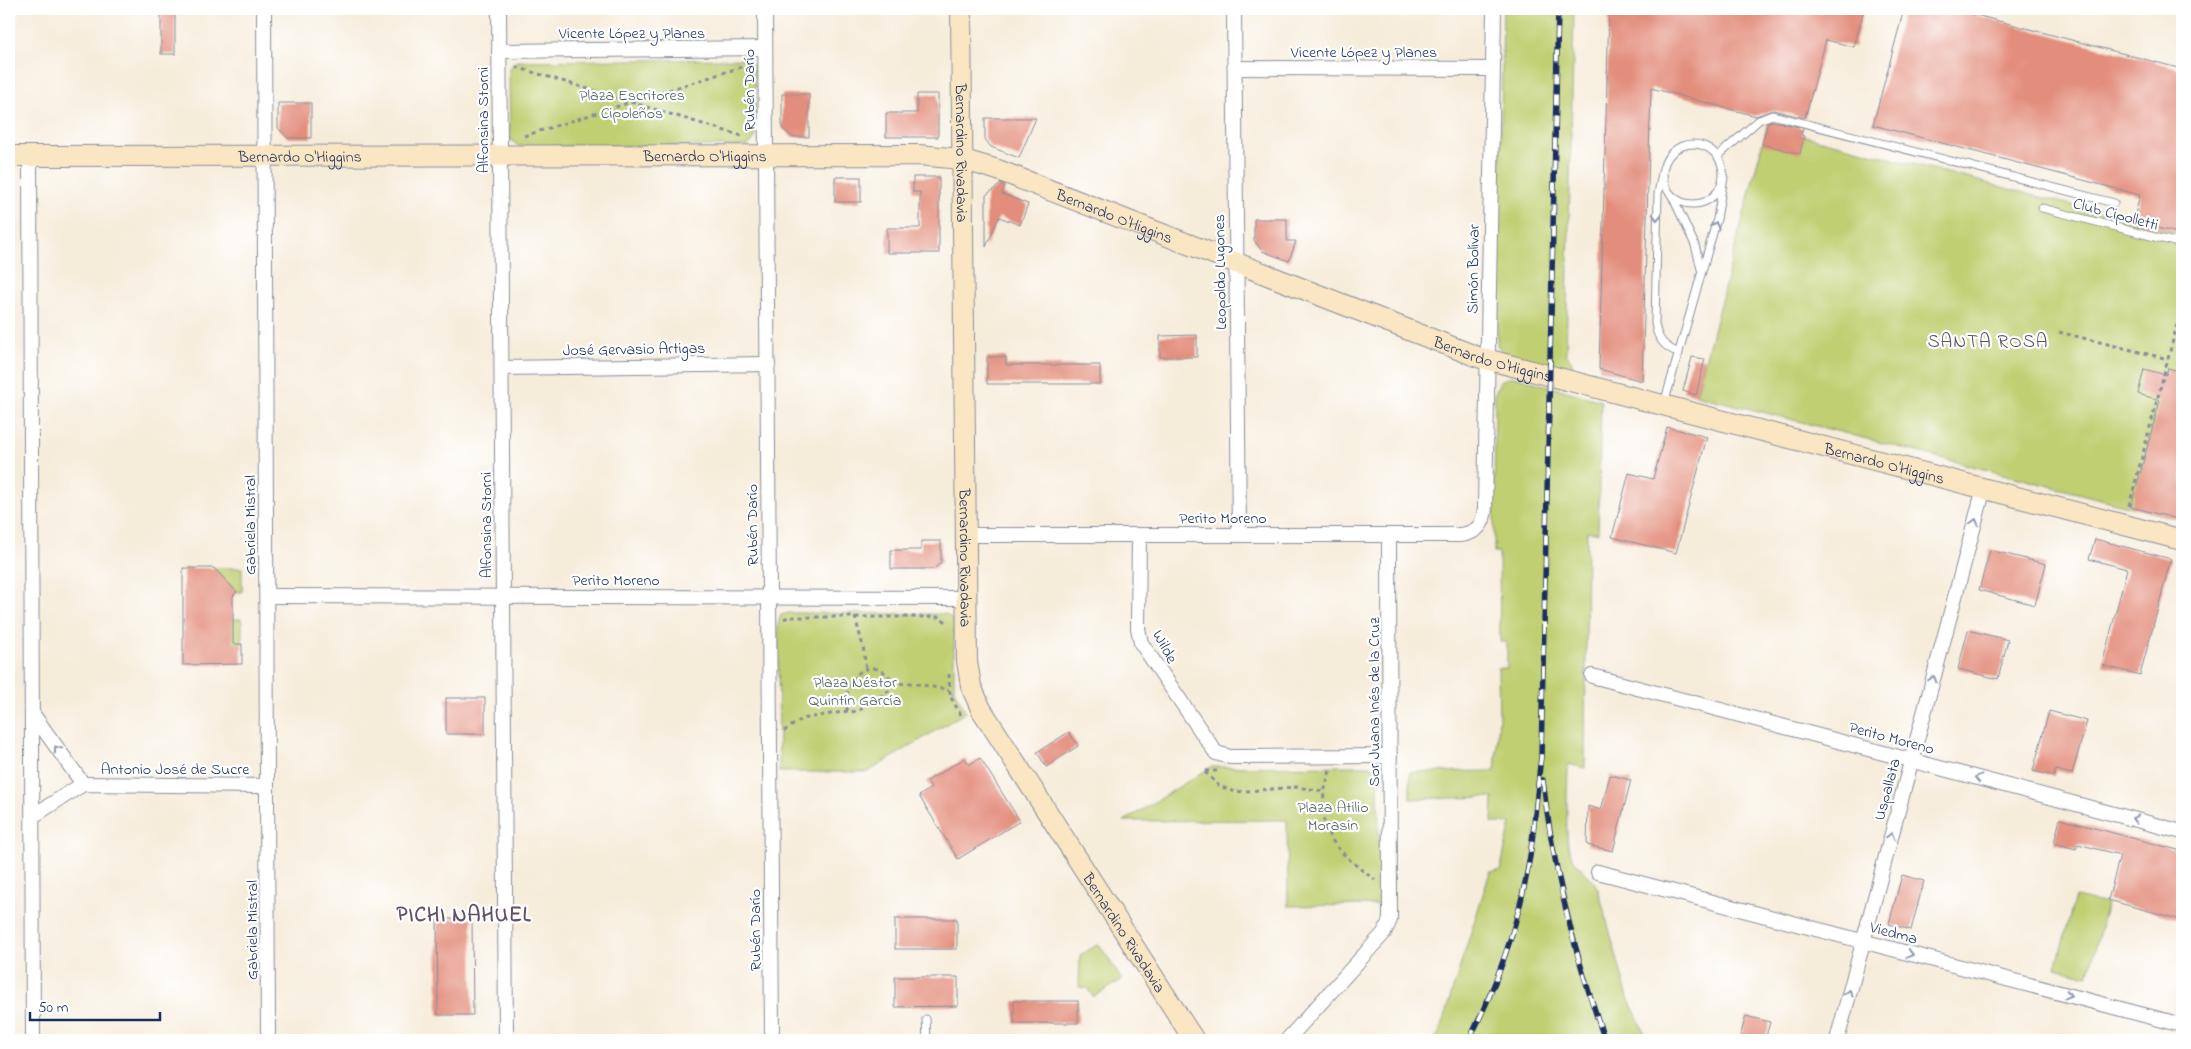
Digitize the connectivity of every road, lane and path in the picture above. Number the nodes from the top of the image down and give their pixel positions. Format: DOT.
graph roads {
  1 [pos="264,9"];
  2 [pos="499,9"];
  3 [pos="765,9"];
  4 [pos="961,9"];
  5 [pos="1234,9"];
  6 [pos="1494,9"];
  7 [pos="765,48"];
  8 [pos="499,50"];
  9 [pos="732,63"];
  10 [pos="520,64"];
  11 [pos="1235,68"];
  12 [pos="1493,69"];
  13 [pos="631,102"];
  14 [pos="523,136"];
  15 [pos="750,138"];
  16 [pos="766,155"];
  17 [pos="9,156"];
  18 [pos="30,156"];
  19 [pos="265,156"];
  20 [pos="500,156"];
  21 [pos="1718,156"];
  22 [pos="962,159"];
  23 [pos="1663,168"];
  24 [pos="1724,177"];
  25 [pos="1672,195"];
  26 [pos="2114,204"];
  27 [pos="2042,208"];
  28 [pos="2182,244"];
  29 [pos="1237,263"];
  30 [pos="1702,272"];
  31 [pos="2182,306"];
  32 [pos="2059,332"];
  33 [pos="1679,353"];
  34 [pos="2168,359"];
  35 [pos="1488,360"];
  36 [pos="768,364"];
  37 [pos="502,368"];
  38 [pos="1664,405"];
  39 [pos="1984,488"];
  40 [pos="2129,506"];
  41 [pos="1478,528"];
  42 [pos="966,535"];
  43 [pos="1139,535"];
  44 [pos="1239,535"];
  45 [pos="1389,535"];
  46 [pos="2182,540"];
  47 [pos="267,596"];
  48 [pos="503,596"];
  49 [pos="769,597"];
  50 [pos="966,598"];
  51 [pos="855,618"];
  52 [pos="782,624"];
  53 [pos="949,627"];
  54 [pos="949,667"];
  55 [pos="866,669"];
  56 [pos="1592,676"];
  57 [pos="892,684"];
  58 [pos="949,690"];
  59 [pos="848,711"];
  60 [pos="32,713"];
  61 [pos="961,715"];
  62 [pos="783,722"];
  63 [pos="783,732"];
  64 [pos="783,740"];
  65 [pos="1390,756"];
  66 [pos="1912,760"];
  67 [pos="1320,770"];
  68 [pos="1330,770"];
  69 [pos="1339,770"];
  70 [pos="1224,771"];
  71 [pos="83,784"];
  72 [pos="267,786"];
  73 [pos="1323,791"];
  74 [pos="32,816"];
  75 [pos="2182,832"];
  76 [pos="1375,871"];
  77 [pos="1598,872"];
  78 [pos="1375,880"];
  79 [pos="1375,889"];
  80 [pos="1863,942"];
  81 [pos="926,1019"];
  82 [pos="2182,1024"];
  83 [pos="33,1040"];
  84 [pos="268,1040"];
  85 [pos="506,1040"];
  86 [pos="772,1040"];
  87 [pos="927,1040"];
  88 [pos="1194,1040"];
  89 [pos="1287,1040"];
  90 [pos="1837,1040"];
  1 -- 19 [label="street, Gabriela Mistral"];
  2 -- 8 [label="street, Alfonsina Storni"];
  3 -- 7 [label="street, Rubén Darío"];
  4 -- 22 [label="main road, Bernardino Rivadavia"];
  5 -- 11 [label="street, Leopoldo Lugones"];
  6 -- 12 [label="street, Simón Bolívar"];
  7 -- 8 [label="street, Vicente López y Planes"];
  7 -- 16 [label="street, Rubén Darío"];
  8 -- 20 [label="street, Alfonsina Storni"];
  9 -- 13 [label="path"];
  10 -- 13 [label="path"];
  11 -- 12 [label="street, Vicente López y Planes"];
  11 -- 29 [label="street, Leopoldo Lugones"];
  12 -- 35 [label="street, Simón Bolívar"];
  13 -- 14 [label="path"];
  13 -- 15 [label="path"];
  16 -- 20 [label="main road, Bernardo O'Higgins"];
  16 -- 22 [label="main road, Bernardo O'Higgins"];
  16 -- 36 [label="street, Rubén Darío"];
  17 -- 18 [label="main road, Bernardo O'Higgins"];
  18 -- 19 [label="main road, Bernardo O'Higgins"];
  18 -- 60 [label="street"];
  19 -- 20 [label="main road, Bernardo O'Higgins"];
  19 -- 47 [label="street, Gabriela Mistral"];
  20 -- 37 [label="street, Alfonsina Storni"];
  21 -- 23 [label="lane"];
  21 -- 24 [label="lane"];
  21 -- 26 [label="lane"];
  22 -- 29 [label="main road, Bernardo O'Higgins"];
  22 -- 42 [label="main road, Bernardino Rivadavia"];
  23 -- 25 [label="lane"];
  23 -- 33 [label="lane, one-way"];
  24 -- 25 [label="lane"];
  30 -- 24 [label="lane, one-way"];
  25 -- 30 [label="lane"];
  27 -- 28 [label="lane, Club Cipolletti"];
  29 -- 35 [label="main road, Bernardo O'Higgins"];
  29 -- 44 [label="street, Leopoldo Lugones"];
  30 -- 33 [label="lane"];
  31 -- 34 [label="path"];
  32 -- 34 [label="path"];
  33 -- 38 [label="lane"];
  34 -- 40 [label="path"];
  35 -- 38 [label="main road, Bernardo O'Higgins"];
  35 -- 41 [label="street, Simón Bolívar"];
  36 -- 37 [label="street, José Gervasio Artigas"];
  36 -- 49 [label="street, Rubén Darío"];
  37 -- 48 [label="street, Alfonsina Storni"];
  38 -- 39 [label="main road, Bernardo O'Higgins"];
  39 -- 46 [label="main road, Bernardo O'Higgins"];
  66 -- 39 [label="street, Uspallata, one-way"];
  41 -- 45 [label="street, Perito Moreno"];
  42 -- 43 [label="street, Perito Moreno"];
  42 -- 50 [label="main road, Bernardino Rivadavia"];
  43 -- 44 [label="street, Perito Moreno"];
  43 -- 65 [label="street, Wilde"];
  44 -- 45 [label="street, Perito Moreno"];
  45 -- 65 [label="street, Sor Juana Inés de la Cruz"];
  47 -- 48 [label="street, Perito Moreno"];
  47 -- 72 [label="street, Gabriela Mistral"];
  48 -- 49 [label="street, Perito Moreno"];
  48 -- 85 [label="street, Alfonsina Storni"];
  49 -- 50 [label="street, Perito Moreno"];
  49 -- 86 [label="street, Rubén Darío"];
  50 -- 88 [label="main road, Bernardino Rivadavia"];
  51 -- 52 [label="path"];
  51 -- 53 [label="path"];
  51 -- 55 [label="path"];
  54 -- 58 [label="path"];
  55 -- 57 [label="path"];
  55 -- 59 [label="path"];
  56 -- 66 [label="street, Perito Moreno"];
  57 -- 58 [label="path"];
  57 -- 59 [label="path"];
  58 -- 61 [label="path"];
  59 -- 63 [label="path"];
  71 -- 60 [label="street, Antonio José de Sucre, one-way"];
  60 -- 74 [label="street"];
  62 -- 63 [label="path"];
  63 -- 64 [label="path"];
  65 -- 89 [label="street, Sor Juana Inés de la Cruz"];
  75 -- 66 [label="street, Perito Moreno, one-way"];
  80 -- 66 [label="street, Uspallata, one-way"];
  67 -- 68 [label="path"];
  68 -- 69 [label="path"];
  68 -- 73 [label="path"];
  70 -- 73 [label="path"];
  71 -- 72 [label="street, Antonio José de Sucre"];
  71 -- 74 [label="street, Antonio José de Sucre"];
  72 -- 84 [label="street, Gabriela Mistral"];
  73 -- 78 [label="path"];
  74 -- 83 [label="street"];
  76 -- 78 [label="path"];
  77 -- 80 [label="street, Viedma"];
  78 -- 79 [label="path"];
  80 -- 82 [label="street, Viedma, one-way"];
  90 -- 80 [label="street, Uspallata, one-way"];
  81 -- 87 [label="lane"];
}
